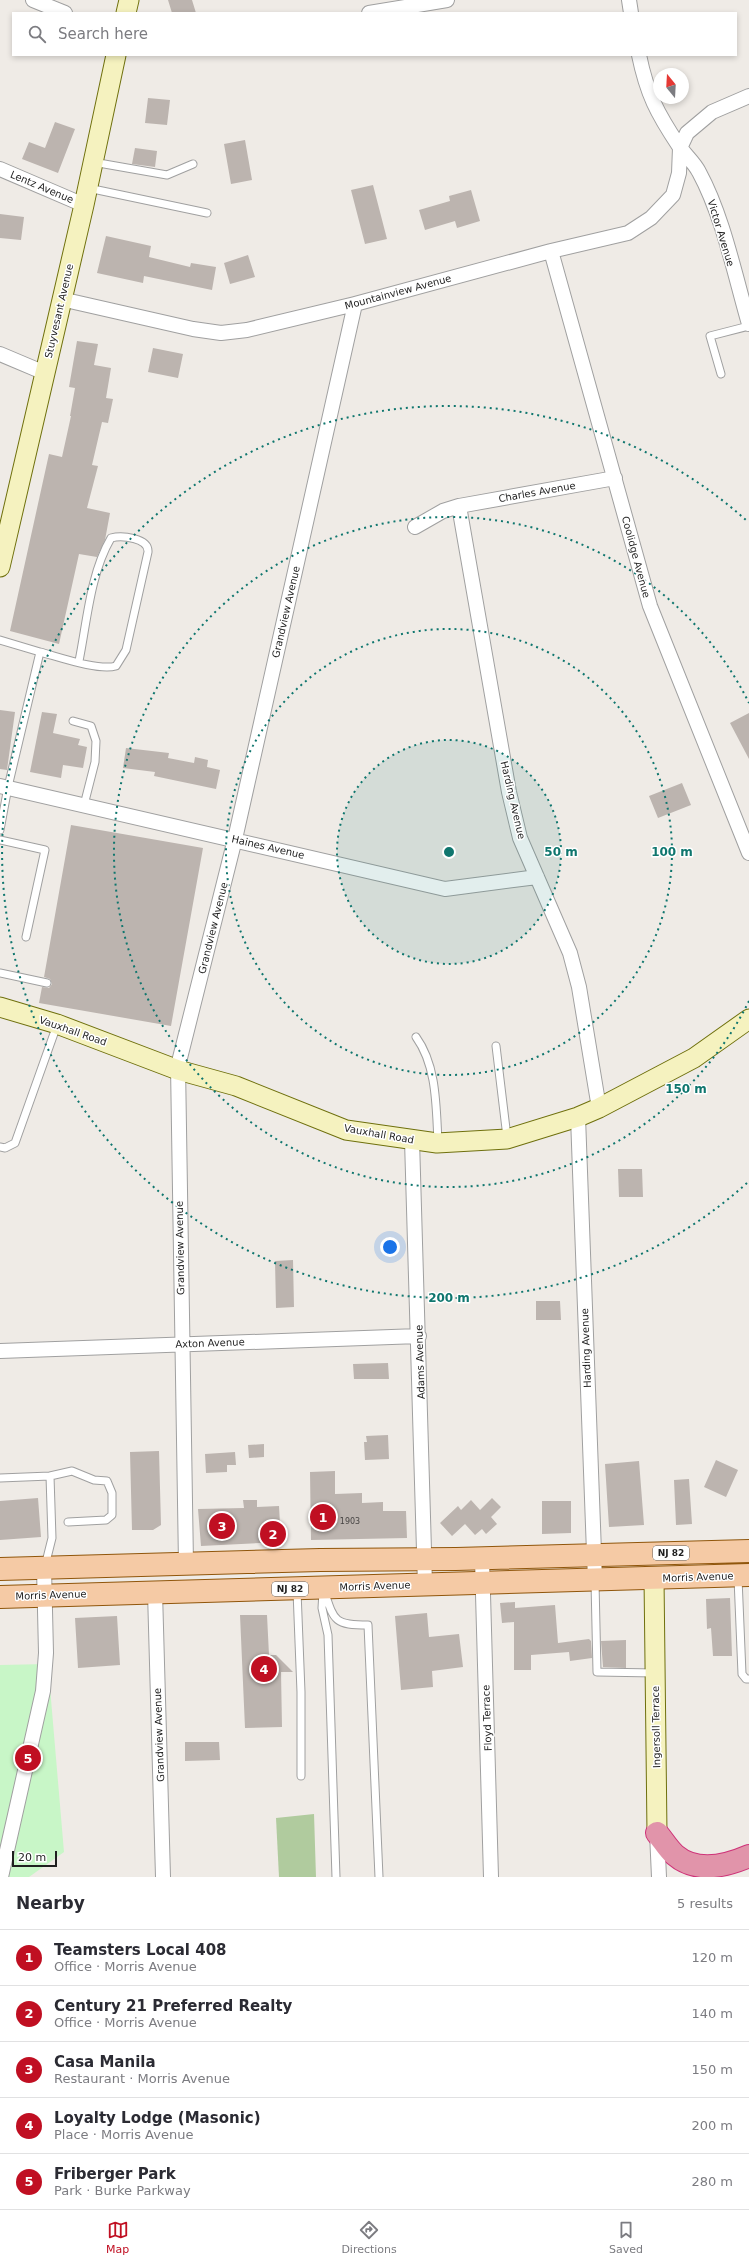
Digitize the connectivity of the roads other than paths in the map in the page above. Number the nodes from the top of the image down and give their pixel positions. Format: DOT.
graph roads {
  1 [pos="33,0"];
  2 [pos="129,0"];
  3 [pos="447,0"];
  4 [pos="629,0"];
  5 [pos="49,3"];
  6 [pos="63,12"];
  7 [pos="126,12"];
  8 [pos="375,12"];
  9 [pos="631,12"];
  10 [pos="116,56"];
  11 [pos="639,56"];
  12 [pos="749,96"];
  13 [pos="680,148"];
  14 [pos="93,162"];
  15 [pos="193,164"];
  16 [pos="0,170"];
  17 [pos="86,196"];
  18 [pos="207,213"];
  19 [pos="551,251"];
  20 [pos="61,299"];
  21 [pos="355,304"];
  22 [pos="749,325"];
  23 [pos="0,354"];
  24 [pos="45,372"];
  25 [pos="721,374"];
  26 [pos="615,478"];
  27 [pos="459,506"];
  28 [pos="414,526"];
  29 [pos="3,540"];
  30 [pos="0,567"];
  31 [pos="0,640"];
  32 [pos="40,652"];
  33 [pos="79,661"];
  34 [pos="73,721"];
  35 [pos="4,787"];
  36 [pos="84,805"];
  37 [pos="0,830"];
  38 [pos="235,839"];
  39 [pos="0,840"];
  40 [pos="749,852"];
  41 [pos="537,877"];
  42 [pos="26,937"];
  43 [pos="0,973"];
  44 [pos="47,983"];
  45 [pos="0,1007"];
  46 [pos="749,1019"];
  47 [pos="57,1024"];
  48 [pos="416,1037"];
  49 [pos="496,1046"];
  50 [pos="178,1070"];
  51 [pos="599,1108"];
  52 [pos="578,1116"];
  53 [pos="507,1139"];
  54 [pos="412,1140"];
  55 [pos="438,1143"];
  56 [pos="0,1147"];
  57 [pos="419,1336"];
  58 [pos="181,1344"];
  59 [pos="0,1352"];
  60 [pos="50,1476"];
  61 [pos="0,1478"];
  62 [pos="68,1522"];
  63 [pos="749,1551"];
  64 [pos="593,1555"];
  65 [pos="482,1559"];
  66 [pos="424,1560"];
  67 [pos="186,1564"];
  68 [pos="44,1568"];
  69 [pos="0,1569"];
  70 [pos="744,1575"];
  71 [pos="654,1578"];
  72 [pos="595,1580"];
  73 [pos="483,1583"];
  74 [pos="425,1585"];
  75 [pos="296,1588"];
  76 [pos="324,1588"];
  77 [pos="155,1592"];
  78 [pos="45,1596"];
  79 [pos="0,1597"];
  80 [pos="655,1673"];
  81 [pos="749,1679"];
  82 [pos="301,1776"];
  83 [pos="657,1833"];
  84 [pos="749,1856"];
  85 [pos="1,1877"];
  86 [pos="163,1877"];
  87 [pos="336,1877"];
  88 [pos="379,1877"];
  89 [pos="491,1877"];
  90 [pos="659,1877"];
  1 -- 5 [label="street"];
  2 -- 7 [label="street"];
  3 -- 8 [label="street"];
  4 -- 9 [label="street"];
  5 -- 6 [label="street"];
  10 -- 14 [label="street, Stuyvesant Avenue"];
  11 -- 13 [label="street, Victor Avenue"];
  12 -- 13 [label="street"];
  13 -- 19 [label="street, Mountainview Avenue"];
  13 -- 22 [label="street, Victor Avenue"];
  14 -- 15 [label="lane"];
  14 -- 17 [label="street, Stuyvesant Avenue"];
  16 -- 17 [label="street, Lentz Avenue"];
  17 -- 18 [label="lane"];
  17 -- 20 [label="street, Stuyvesant Avenue"];
  19 -- 21 [label="street, Mountainview Avenue"];
  19 -- 26 [label="street, Coolidge Avenue"];
  20 -- 21 [label="street, Mountainview Avenue"];
  20 -- 24 [label="street, Stuyvesant Avenue"];
  21 -- 38 [label="street, Grandview Avenue"];
  22 -- 25 [label="lane"];
  23 -- 24 [label="street"];
  24 -- 29 [label="street, Stuyvesant Avenue"];
  26 -- 27 [label="street, Charles Avenue"];
  26 -- 40 [label="street, Coolidge Avenue"];
  27 -- 28 [label="street, Charles Avenue"];
  27 -- 41 [label="street, Harding Avenue"];
  29 -- 30 [label="street, Stuyvesant Avenue"];
  31 -- 32 [label="lane"];
  32 -- 33 [label="lane"];
  32 -- 35 [label="lane"];
  33 -- 33 [label="lane"];
  34 -- 36 [label="lane"];
  35 -- 36 [label="street, Haines Avenue"];
  35 -- 37 [label="lane"];
  36 -- 38 [label="street, Haines Avenue"];
  38 -- 41 [label="street, Haines Avenue"];
  38 -- 50 [label="street, Grandview Avenue"];
  39 -- 42 [label="lane"];
  41 -- 51 [label="street, Harding Avenue"];
  43 -- 44 [label="lane"];
  45 -- 47 [label="street, Vauxhall Road"];
  46 -- 51 [label="street, Vauxhall Road"];
  47 -- 50 [label="street, Vauxhall Road"];
  47 -- 56 [label="lane"];
  48 -- 55 [label="lane"];
  49 -- 53 [label="lane"];
  50 -- 54 [label="street, Vauxhall Road"];
  50 -- 58 [label="street, Grandview Avenue"];
  51 -- 52 [label="street, Vauxhall Road"];
  52 -- 53 [label="street, Vauxhall Road"];
  52 -- 64 [label="street, Harding Avenue"];
  53 -- 55 [label="street, Vauxhall Road"];
  54 -- 55 [label="street, Vauxhall Road"];
  54 -- 57 [label="street, Adams Avenue"];
  57 -- 58 [label="street, Axton Avenue"];
  57 -- 66 [label="street, Adams Avenue"];
  58 -- 59 [label="street, Axton Avenue"];
  58 -- 67 [label="street, Grandview Avenue"];
  60 -- 61 [label="lane"];
  60 -- 62 [label="lane"];
  60 -- 68 [label="lane"];
  63 -- 64 [label="main road, NJ 82"];
  64 -- 65 [label="main road, NJ 82"];
  64 -- 72 [label="street, Harding Avenue"];
  65 -- 66 [label="main road, NJ 82"];
  65 -- 73 [label="street, Floyd Terrace"];
  66 -- 67 [label="main road, NJ 82"];
  66 -- 74 [label="street, Adams Avenue"];
  67 -- 68 [label="main road, NJ 82"];
  68 -- 69 [label="main road, NJ 82"];
  68 -- 78 [label="street"];
  70 -- 71 [label="main road, Morris Avenue / NJ 82"];
  70 -- 81 [label="lane"];
  71 -- 72 [label="main road, Morris Avenue / NJ 82"];
  71 -- 80 [label="street, Ingersoll Terrace"];
  72 -- 73 [label="main road, Morris Avenue / NJ 82"];
  72 -- 80 [label="lane"];
  73 -- 74 [label="main road, Morris Avenue / NJ 82"];
  73 -- 89 [label="street, Floyd Terrace"];
  74 -- 76 [label="main road, Morris Avenue / NJ 82"];
  75 -- 76 [label="main road, Morris Avenue / NJ 82"];
  75 -- 77 [label="main road, Morris Avenue / NJ 82"];
  75 -- 82 [label="lane"];
  76 -- 87 [label="lane"];
  76 -- 88 [label="lane"];
  77 -- 78 [label="main road, Morris Avenue / NJ 82"];
  77 -- 86 [label="street, Grandview Avenue"];
  78 -- 79 [label="main road, Morris Avenue / NJ 82"];
  78 -- 85 [label="street"];
  80 -- 83 [label="street, Ingersoll Terrace"];
  83 -- 84 [label="highway"];
  83 -- 90 [label="street, Ingersoll Terrace"];
}
